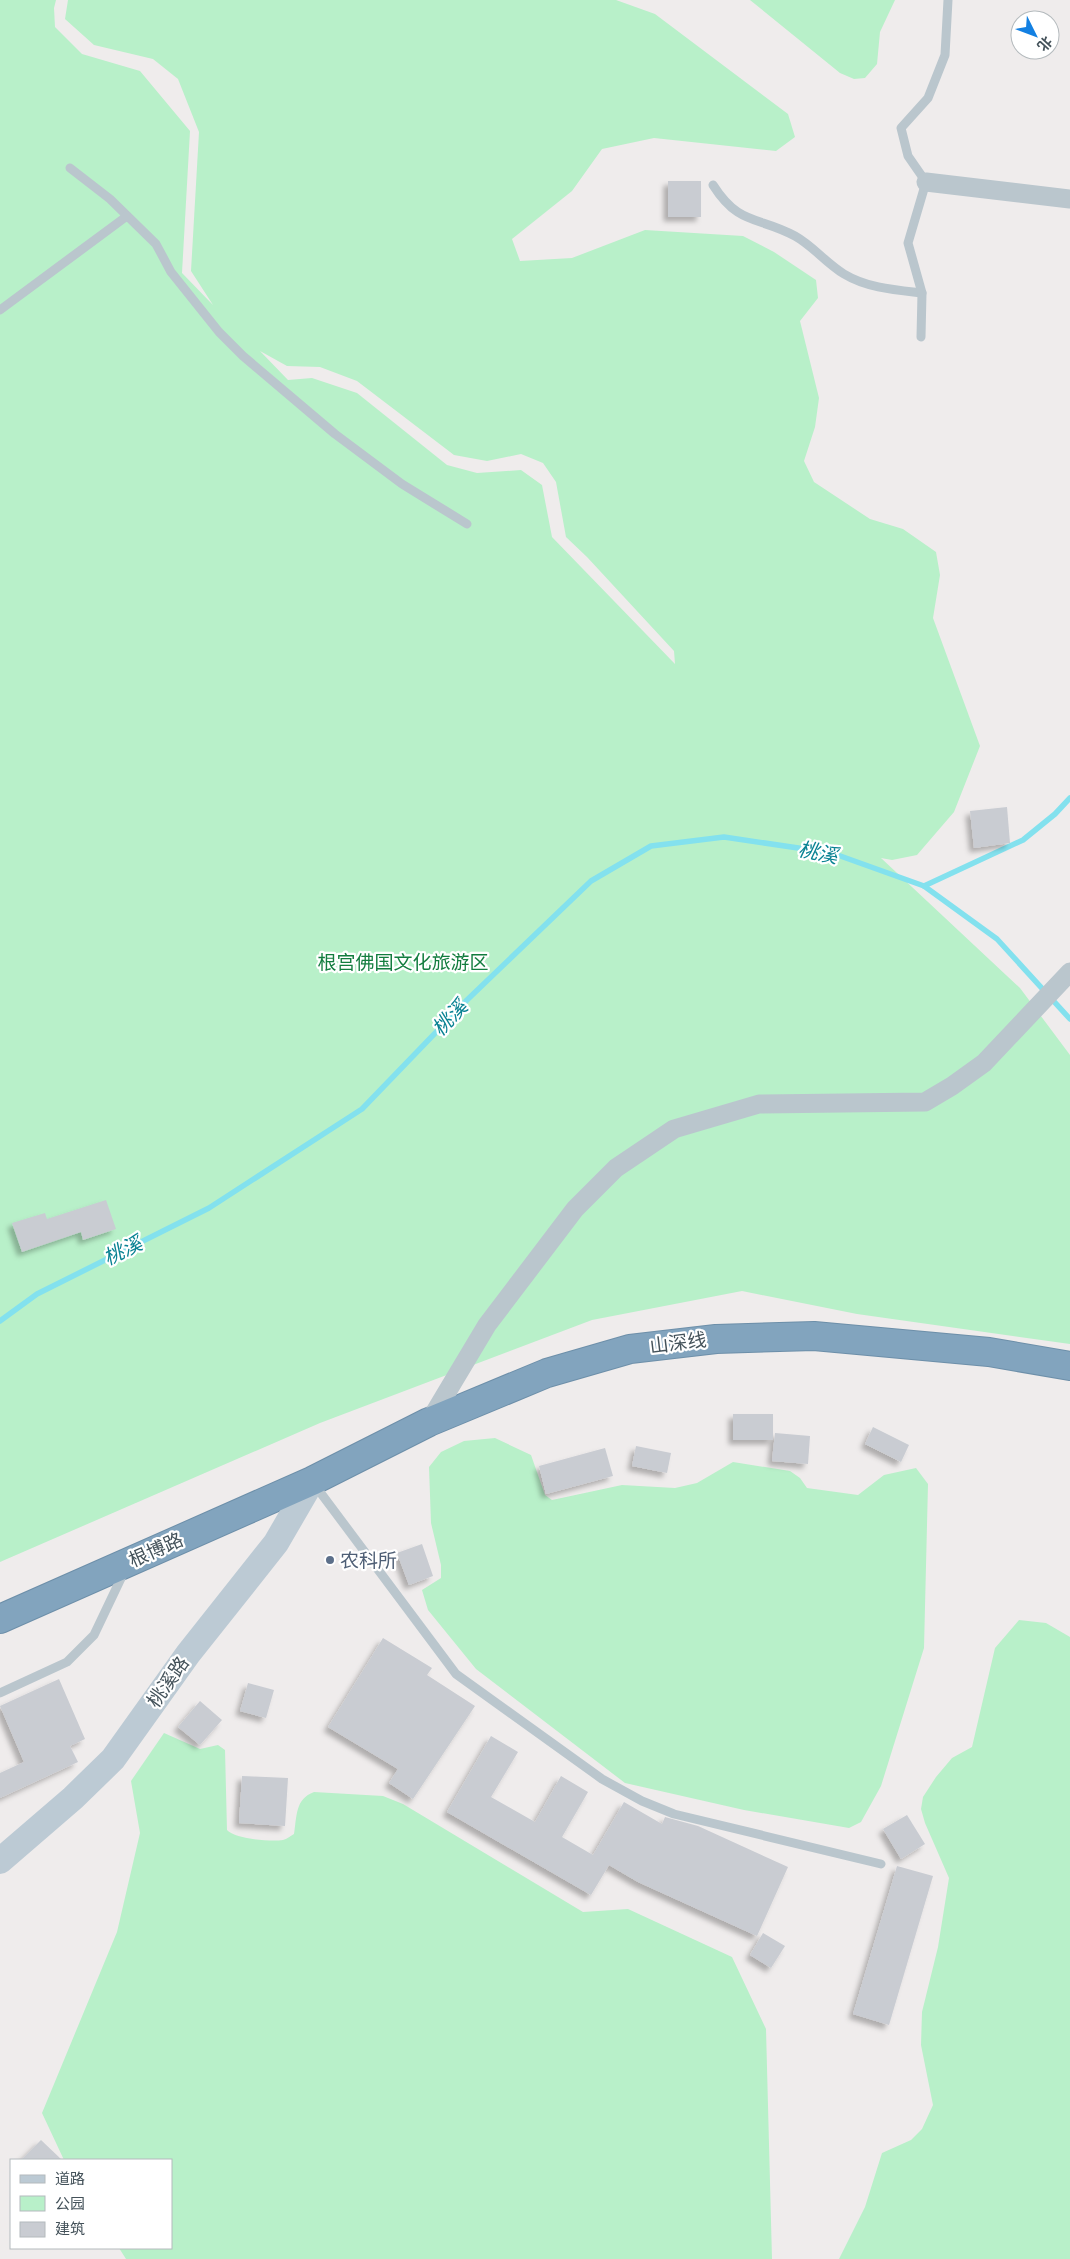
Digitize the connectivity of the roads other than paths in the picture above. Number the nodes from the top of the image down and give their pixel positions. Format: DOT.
graph roads {
  1 [pos="948,0"];
  2 [pos="70,168"];
  3 [pos="926,182"];
  4 [pos="713,185"];
  5 [pos="1070,199"];
  6 [pos="127,216"];
  7 [pos="922,293"];
  8 [pos="0,310"];
  9 [pos="921,337"];
  10 [pos="466,524"];
  11 [pos="1070,972"];
  12 [pos="1070,1366"];
  13 [pos="429,1422"];
  14 [pos="312,1481"];
  15 [pos="128,1563"];
  16 [pos="0,1619"];
  17 [pos="0,1693"];
  18 [pos="0,1861"];
  19 [pos="881,1864"];
  1 -- 3 [label="lane"];
  2 -- 6 [label="lane"];
  3 -- 5 [label="street"];
  3 -- 7 [label="lane"];
  4 -- 7 [label="lane"];
  6 -- 8 [label="lane"];
  6 -- 10 [label="lane"];
  7 -- 9 [label="lane"];
  11 -- 13 [label="street"];
  12 -- 13 [label="highway, 山深线"];
  13 -- 14 [label="highway, 山深线"];
  14 -- 15 [label="highway, 根博路"];
  14 -- 18 [label="street, 桃溪路"];
  14 -- 19 [label="lane"];
  15 -- 16 [label="highway, 根博路"];
  15 -- 17 [label="lane"];
}
